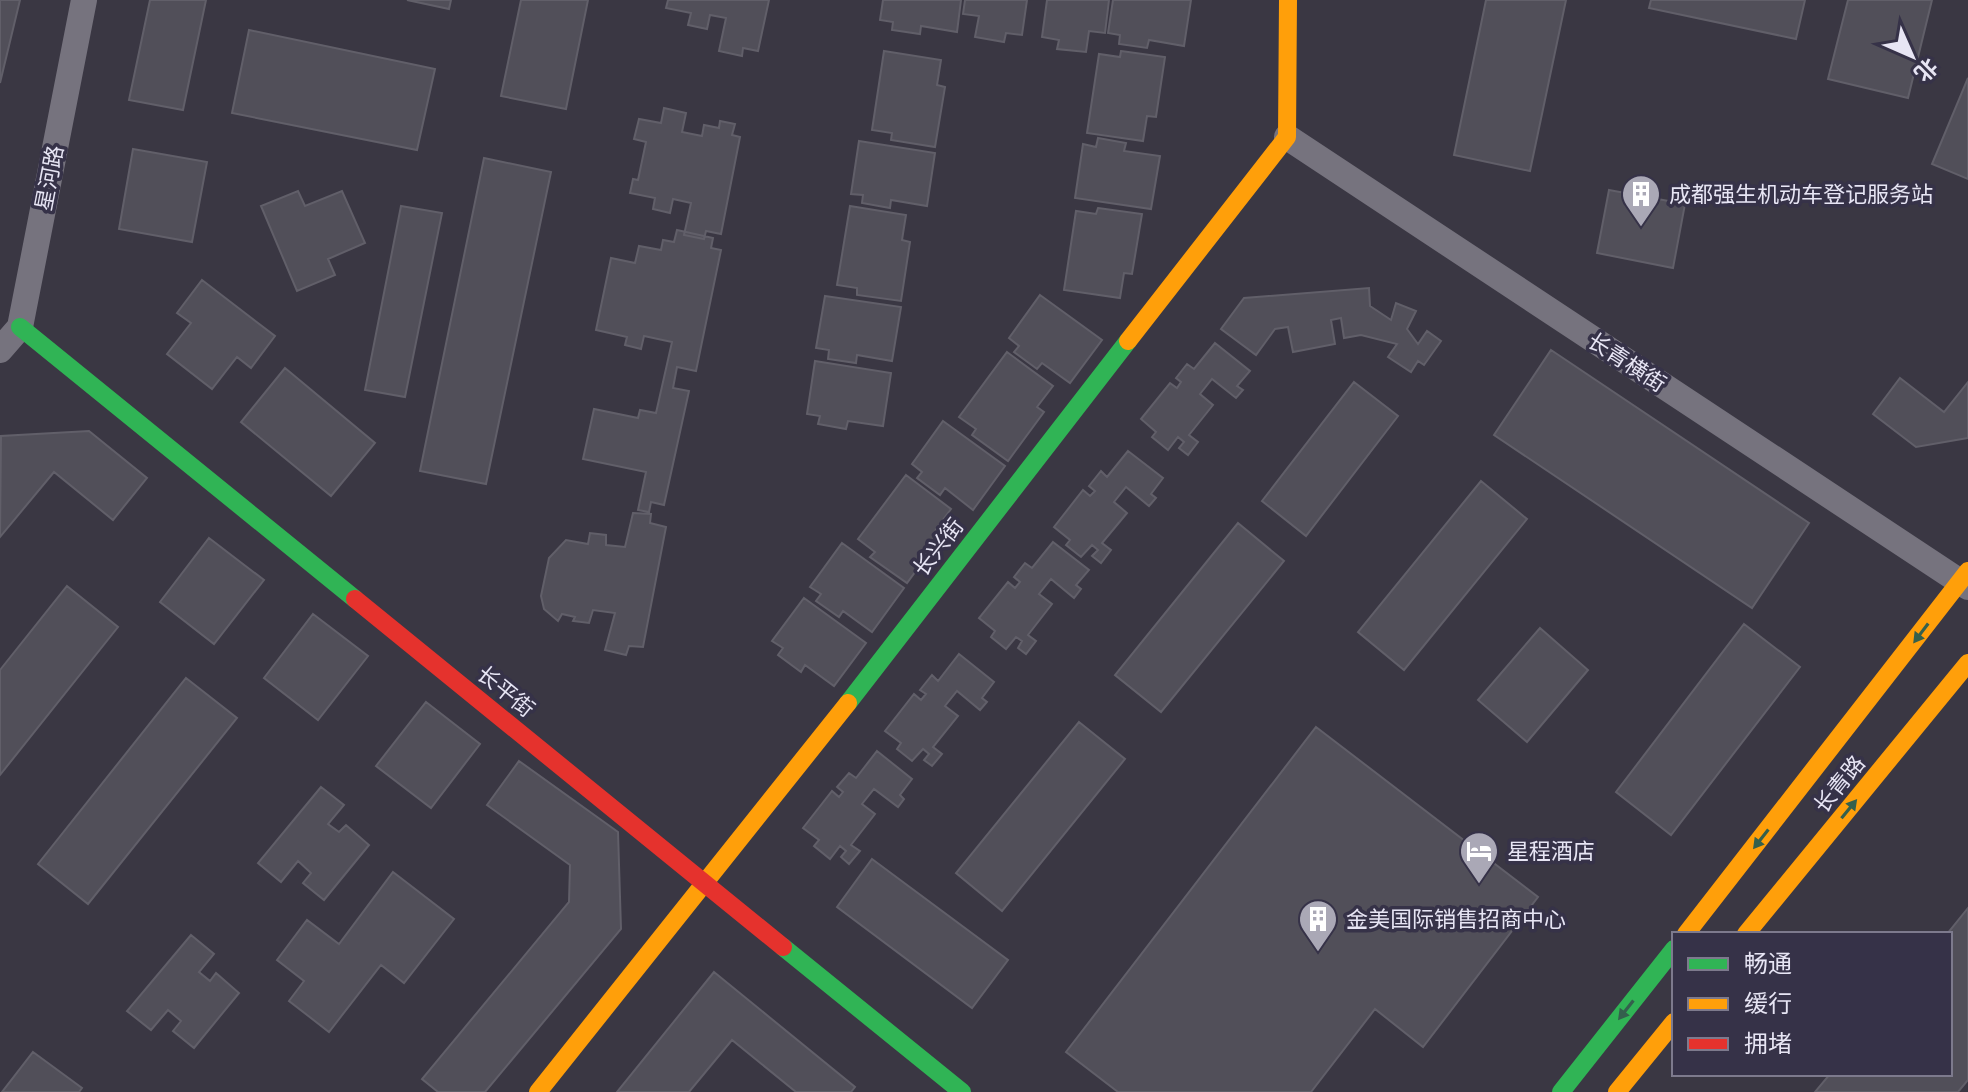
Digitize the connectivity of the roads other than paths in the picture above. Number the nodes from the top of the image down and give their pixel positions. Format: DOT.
graph roads {
  1 [pos="84,0"];
  2 [pos="1288,0"];
  3 [pos="1287,137"];
  4 [pos="20,327"];
  5 [pos="0,350"];
  6 [pos="1965,580"];
  7 [pos="1968,663"];
  8 [pos="707,884"];
  9 [pos="1688,932"];
  10 [pos="1748,932"];
  11 [pos="1672,952"];
  12 [pos="1672,1024"];
  13 [pos="538,1092"];
  14 [pos="962,1092"];
  15 [pos="1561,1092"];
  16 [pos="1617,1092"];
  1 -- 4 [label="street, 星河路"];
  2 -- 3 [label="street"];
  3 -- 6 [label="street, 长青横街"];
  3 -- 8 [label="street, 长兴街"];
  4 -- 5 [label="street, 星河路"];
  4 -- 8 [label="street, 长平街"];
  6 -- 9 [label="street, one-way"];
  10 -- 7 [label="street, 长青路, one-way"];
  8 -- 13 [label="street, 长兴街"];
  8 -- 14 [label="street, 长平街"];
  11 -- 15 [label="street, one-way"];
  12 -- 16 [label="street"];
}
